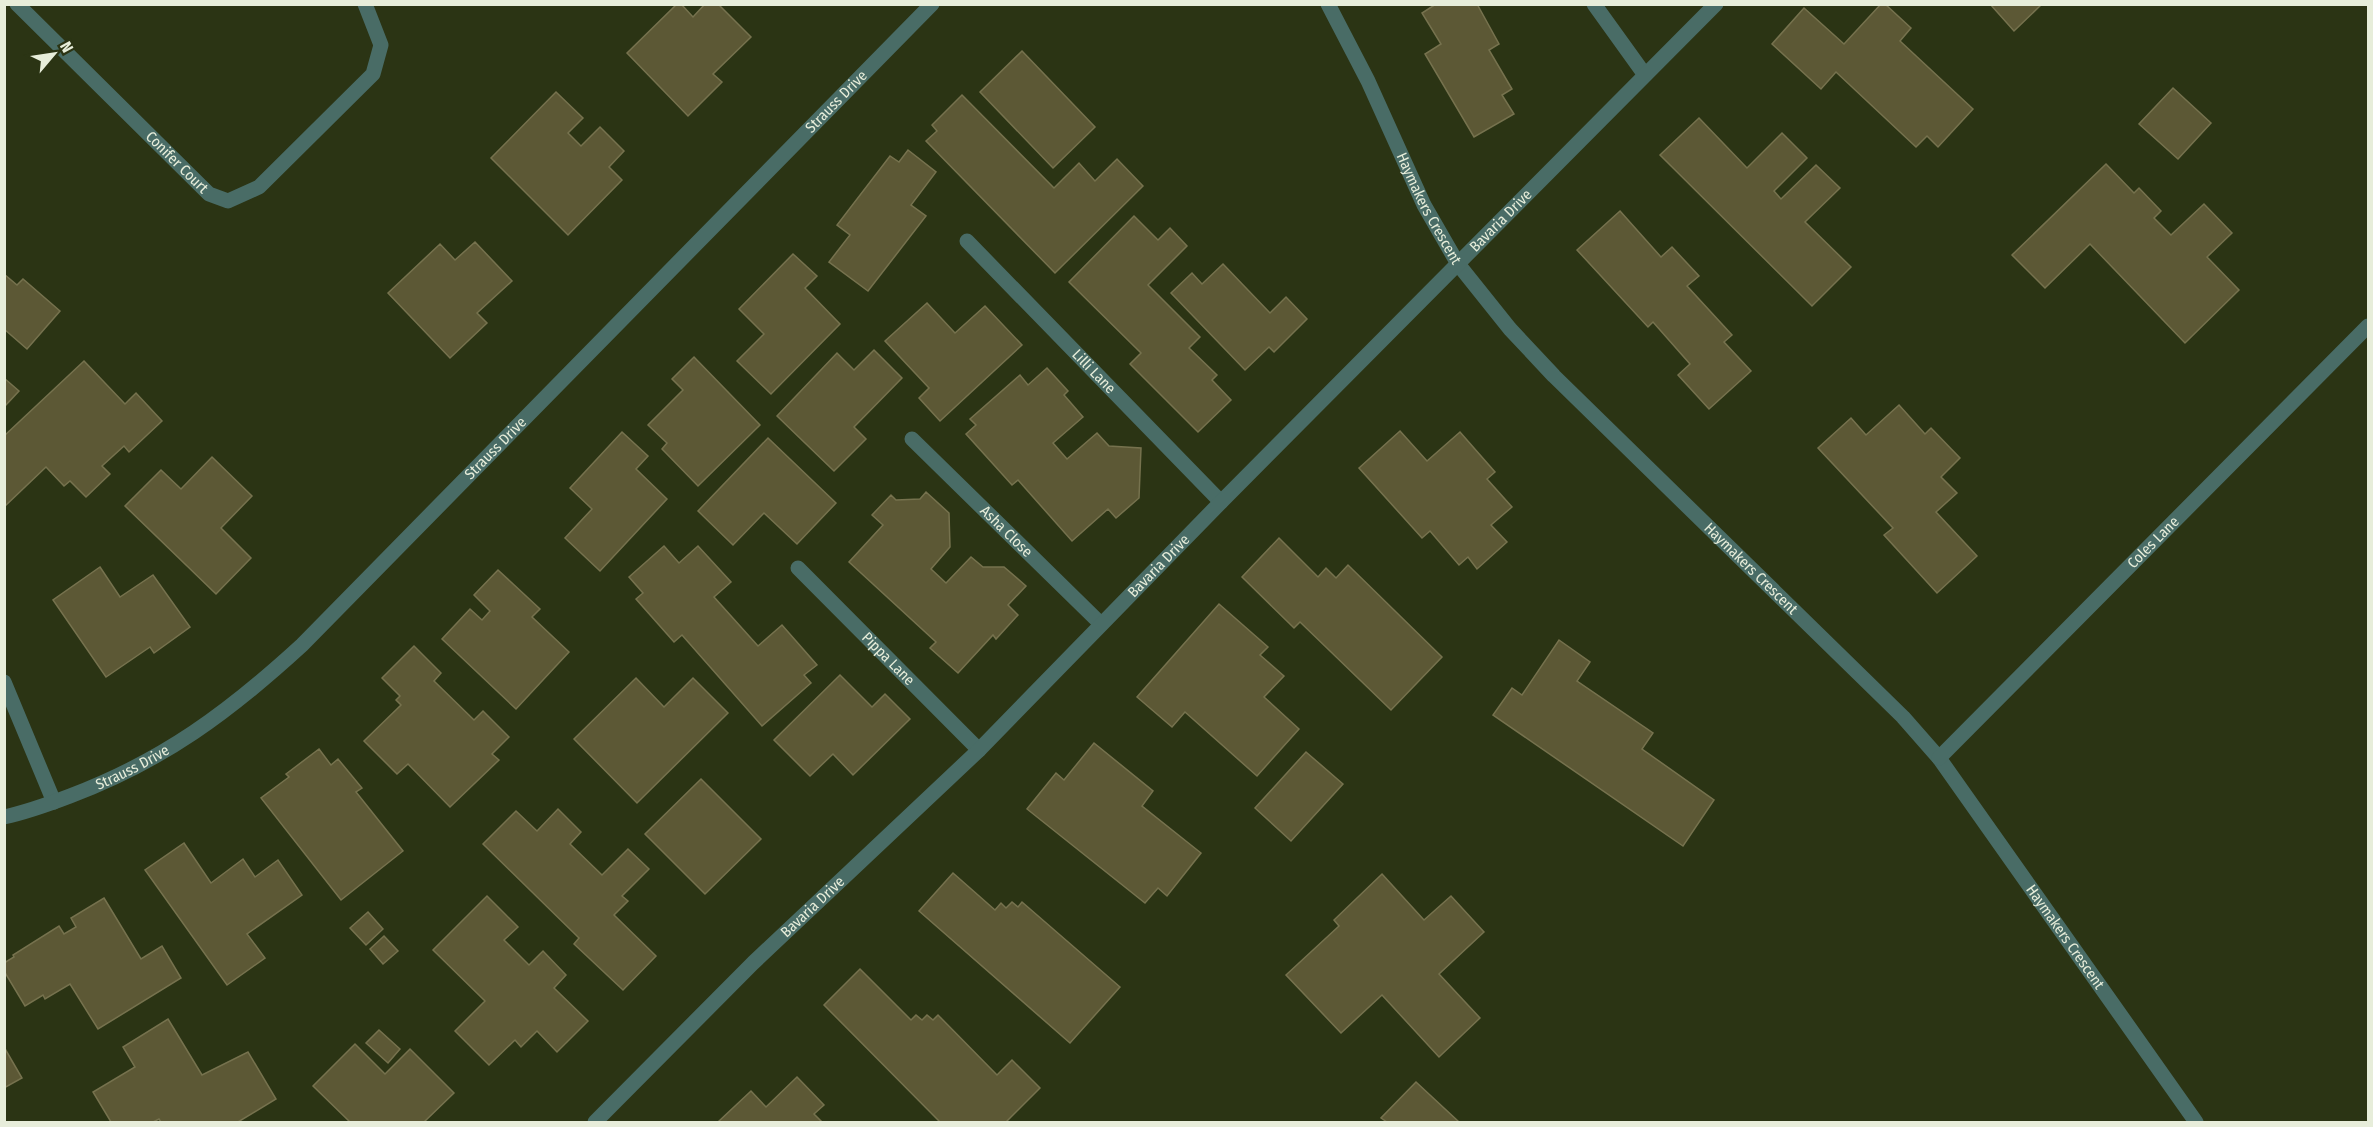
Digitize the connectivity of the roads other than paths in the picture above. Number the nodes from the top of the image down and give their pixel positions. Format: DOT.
graph roads {
  1 [pos="16,4"];
  2 [pos="365,4"];
  3 [pos="932,4"];
  4 [pos="1328,4"];
  5 [pos="1594,4"];
  6 [pos="1716,4"];
  7 [pos="1646,75"];
  8 [pos="967,241"];
  9 [pos="1458,264"];
  10 [pos="2368,326"];
  11 [pos="912,439"];
  12 [pos="1221,502"];
  13 [pos="798,568"];
  14 [pos="1101,624"];
  15 [pos="4,682"];
  16 [pos="979,750"];
  17 [pos="1939,758"];
  18 [pos="54,802"];
  19 [pos="4,817"];
  20 [pos="595,1122"];
  21 [pos="2196,1122"];
  1 -- 2 [label="street, Conifer Court"];
  3 -- 18 [label="street, Strauss Drive"];
  4 -- 9 [label="street, Haymakers Crescent"];
  5 -- 7 [label="street"];
  6 -- 7 [label="street, Bavaria Drive"];
  7 -- 9 [label="street, Bavaria Drive"];
  8 -- 12 [label="street, Lilli Lane"];
  9 -- 12 [label="street, Bavaria Drive"];
  9 -- 17 [label="street, Haymakers Crescent"];
  10 -- 17 [label="street, Coles Lane"];
  11 -- 14 [label="street, Asha Close"];
  12 -- 14 [label="street, Bavaria Drive"];
  13 -- 16 [label="street, Pippa Lane"];
  14 -- 16 [label="street, Bavaria Drive"];
  15 -- 18 [label="street"];
  16 -- 20 [label="street, Bavaria Drive"];
  17 -- 21 [label="street, Haymakers Crescent"];
  18 -- 19 [label="street, Strauss Drive"];
}
